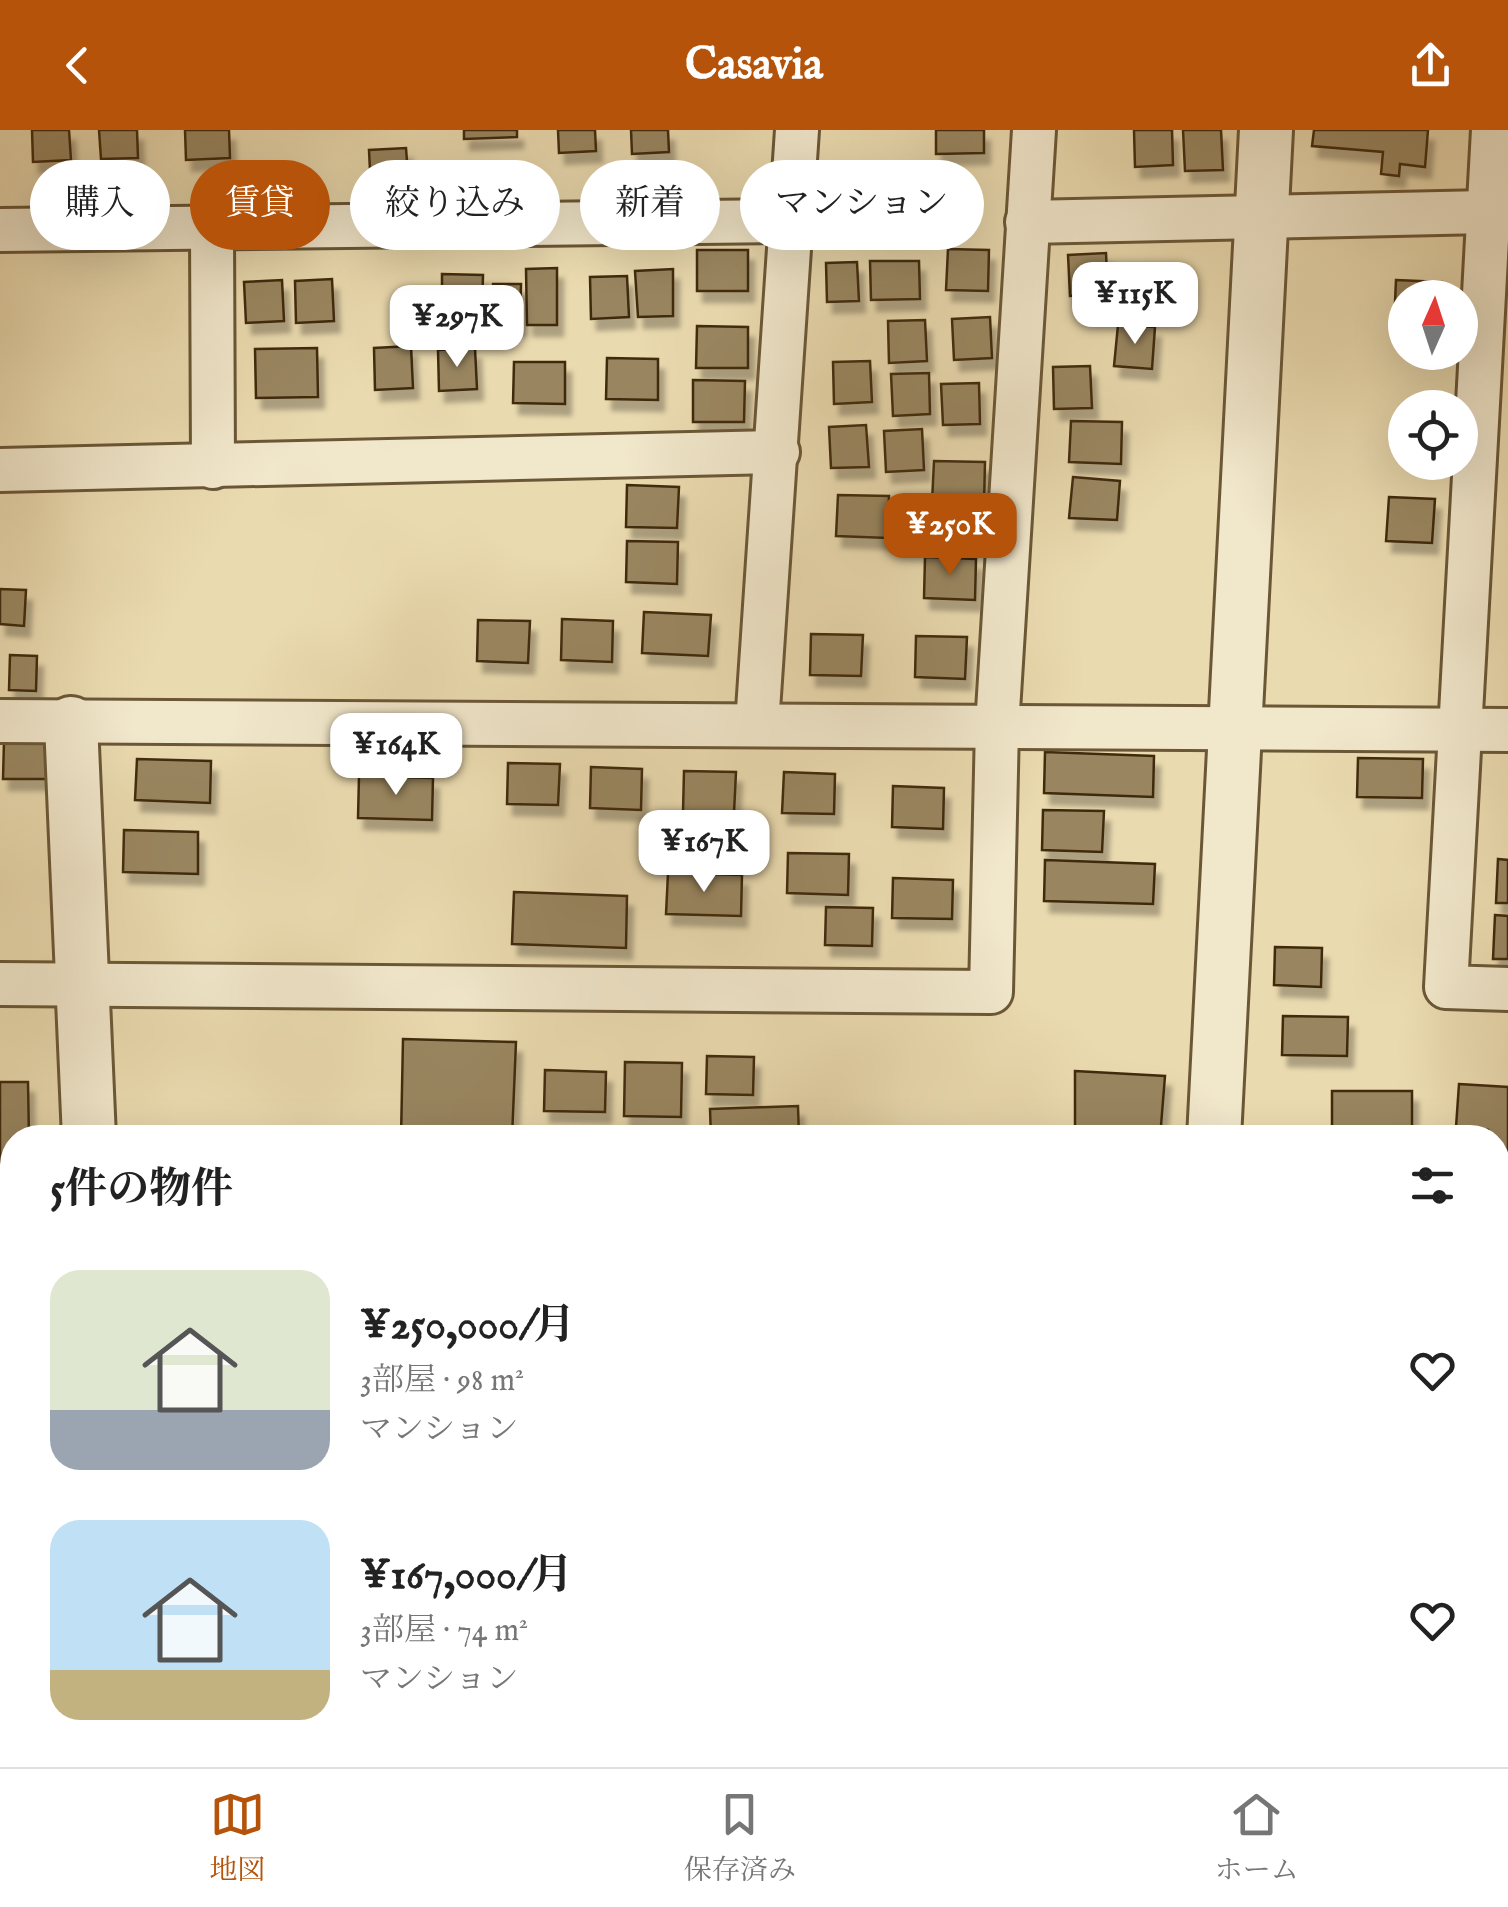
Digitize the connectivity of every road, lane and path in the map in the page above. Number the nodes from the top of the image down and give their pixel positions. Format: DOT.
graph roads {
  1 [pos="797,130"];
  2 [pos="1034,130"];
  3 [pos="1266,130"];
  4 [pos="1493,130"];
  5 [pos="795,160"];
  6 [pos="1486,212"];
  7 [pos="1259,219"];
  8 [pos="740,222"];
  9 [pos="1028,222"];
  10 [pos="330,227"];
  11 [pos="190,228"];
  12 [pos="0,230"];
  13 [pos="212,250"];
  14 [pos="790,250"];
  15 [pos="778,452"];
  16 [pos="213,467"];
  17 [pos="0,470"];
  18 [pos="0,720"];
  19 [pos="71,722"];
  20 [pos="757,725"];
  21 [pos="997,727"];
  22 [pos="1234,727"];
  23 [pos="1463,730"];
  24 [pos="1508,730"];
  25 [pos="0,984"];
  26 [pos="85,985"];
  27 [pos="1508,989"];
  28 [pos="89,1125"];
  29 [pos="1215,1125"];
  1 -- 5 [label="street"];
  2 -- 9 [label="street"];
  3 -- 7 [label="street"];
  4 -- 6 [label="street"];
  6 -- 7 [label="street"];
  6 -- 23 [label="street"];
  7 -- 9 [label="street"];
  7 -- 22 [label="street"];
  8 -- 10 [label="street"];
  9 -- 21 [label="street"];
  11 -- 12 [label="street"];
  13 -- 16 [label="street"];
  14 -- 15 [label="street"];
  15 -- 16 [label="street"];
  15 -- 20 [label="street"];
  16 -- 17 [label="street"];
  18 -- 19 [label="street"];
  19 -- 20 [label="street"];
  19 -- 26 [label="street"];
  20 -- 21 [label="street"];
  21 -- 22 [label="street"];
  21 -- 26 [label="street"];
  22 -- 23 [label="street"];
  22 -- 29 [label="street"];
  23 -- 24 [label="street"];
  23 -- 27 [label="street"];
  25 -- 26 [label="street"];
  26 -- 28 [label="street"];
}
